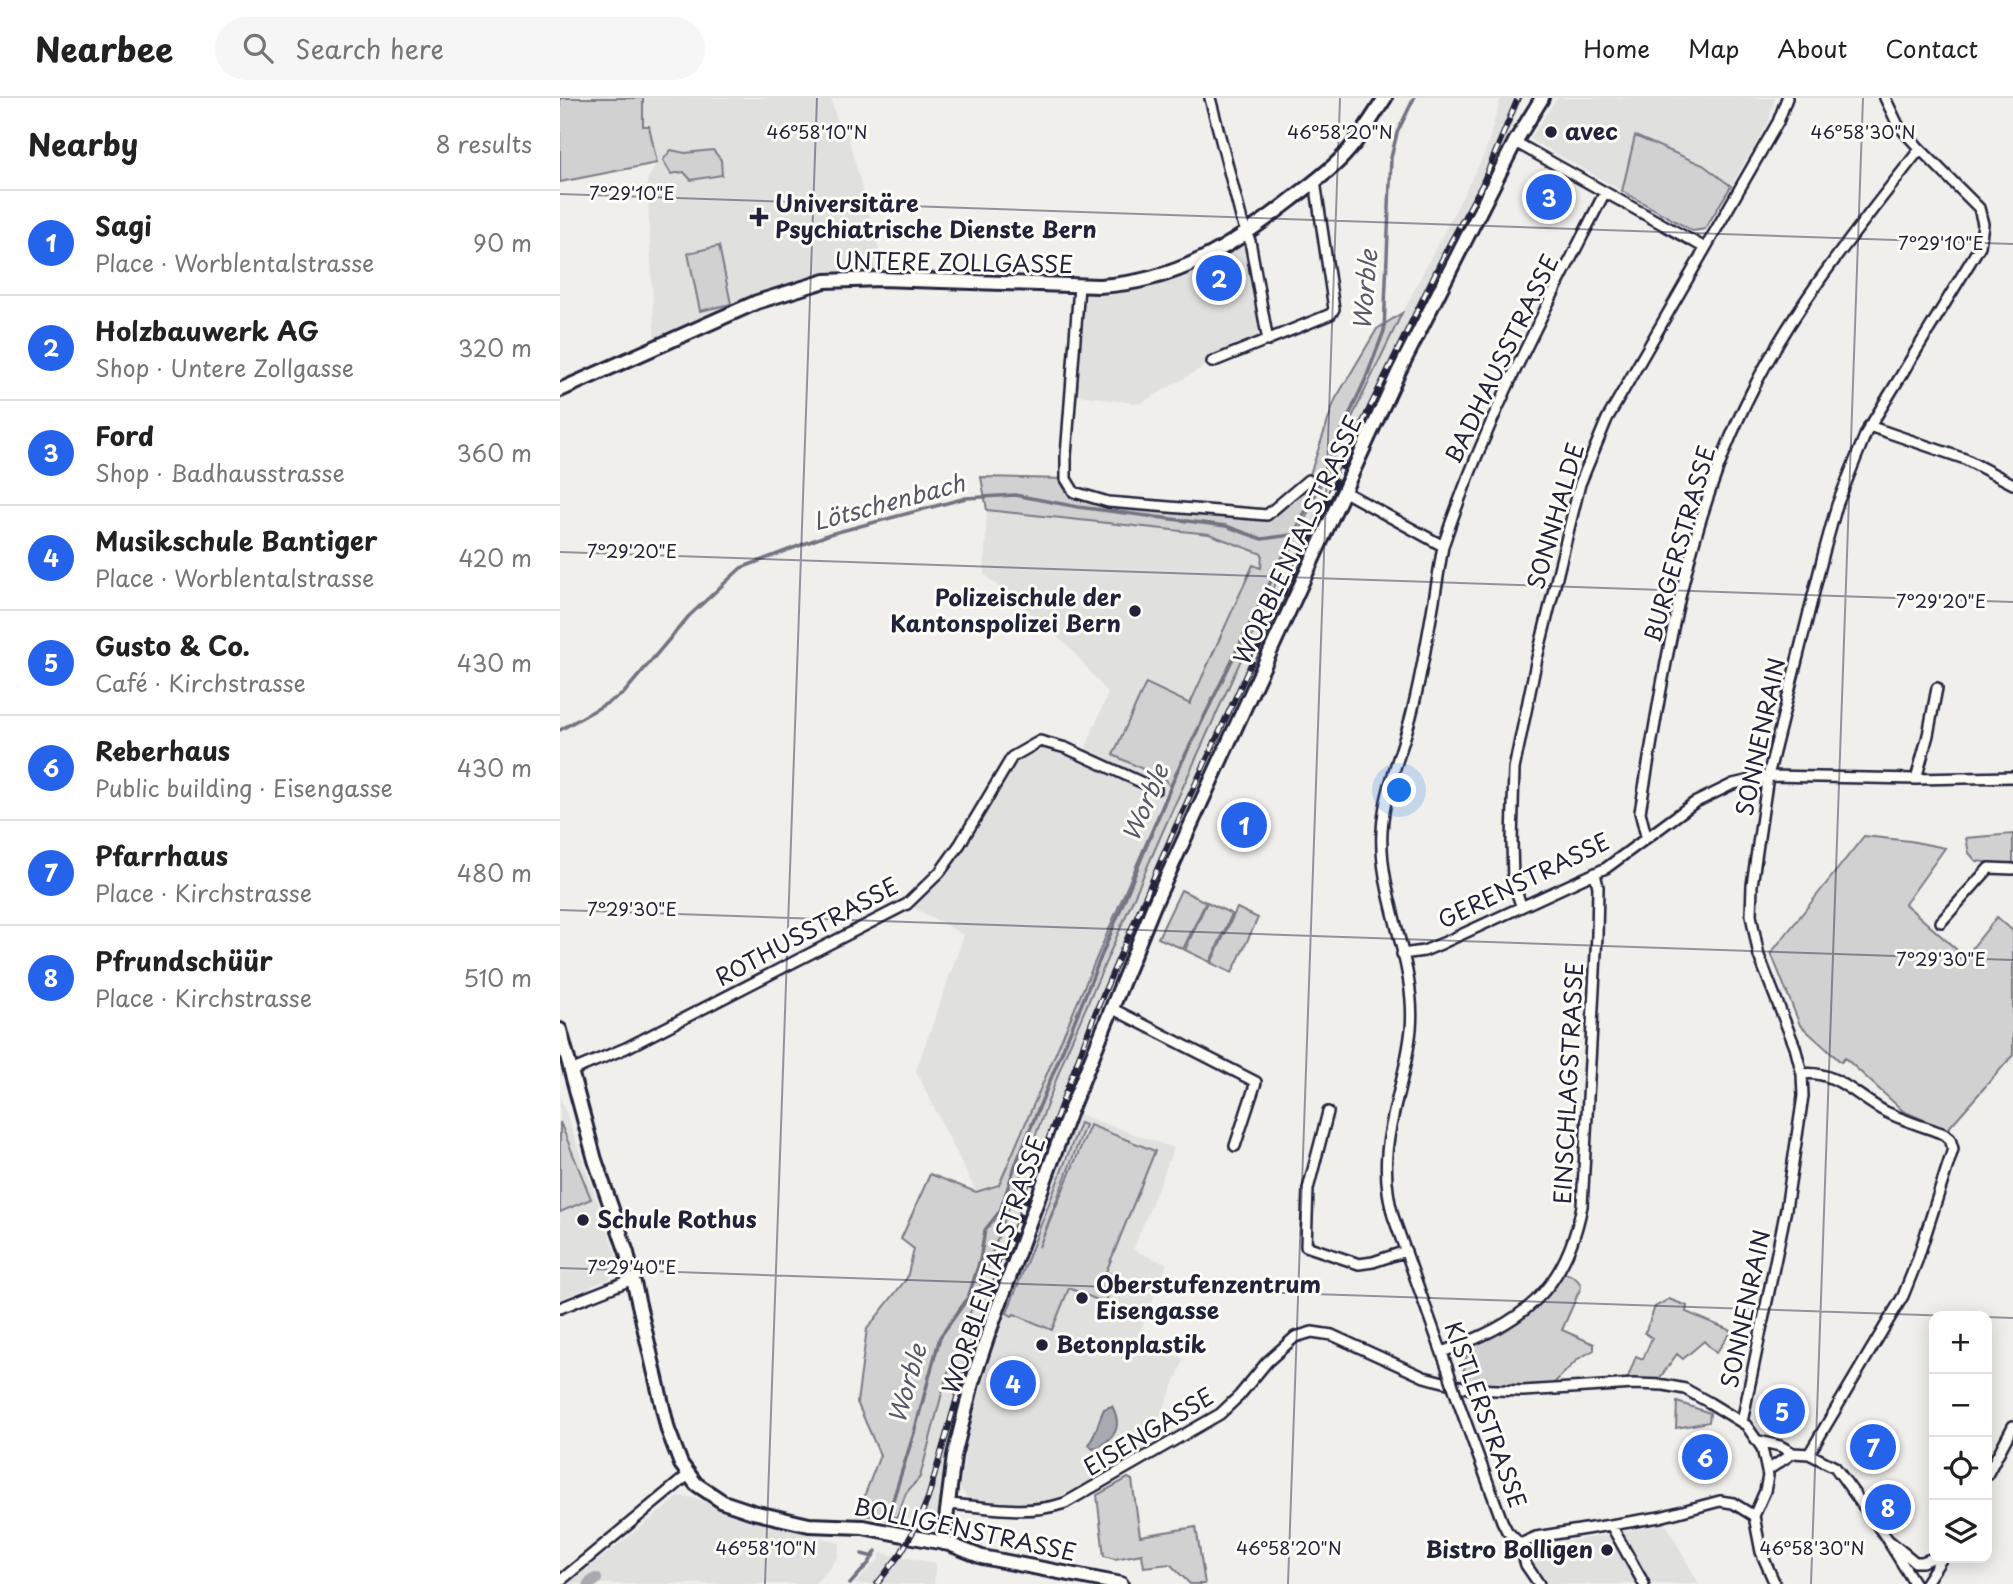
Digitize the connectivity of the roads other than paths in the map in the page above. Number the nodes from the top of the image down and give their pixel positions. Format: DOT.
graph roads {
  1 [pos="1209,98"];
  2 [pos="1385,98"];
  3 [pos="1542,98"];
  4 [pos="1787,98"];
  5 [pos="1885,98"];
  6 [pos="1515,142"];
  7 [pos="1920,149"];
  8 [pos="1315,181"];
  9 [pos="1605,192"];
  10 [pos="1248,234"];
  11 [pos="1705,248"];
  12 [pos="1079,286"];
  13 [pos="1268,341"];
  14 [pos="1212,362"];
  15 [pos="560,390"];
  16 [pos="1869,426"];
  17 [pos="1308,480"];
  18 [pos="2013,484"];
  19 [pos="1343,491"];
  20 [pos="1443,546"];
  21 [pos="1937,688"];
  22 [pos="1768,776"];
  23 [pos="2013,777"];
  24 [pos="1916,779"];
  25 [pos="1156,789"];
  26 [pos="1646,836"];
  27 [pos="2013,869"];
  28 [pos="1595,873"];
  29 [pos="1521,905"];
  30 [pos="1941,922"];
  31 [pos="1402,954"];
  32 [pos="1111,1008"];
  33 [pos="560,1030"];
  34 [pos="571,1071"];
  35 [pos="1802,1074"];
  36 [pos="1328,1112"];
  37 [pos="1235,1146"];
  38 [pos="1406,1251"];
  39 [pos="633,1279"];
  40 [pos="560,1308"];
  41 [pos="1442,1352"];
  42 [pos="1742,1422"];
  43 [pos="2013,1426"];
  44 [pos="1759,1441"];
  45 [pos="1793,1453"];
  46 [pos="1809,1454"];
  47 [pos="1992,1466"];
  48 [pos="1768,1470"];
  49 [pos="688,1475"];
  50 [pos="949,1504"];
  51 [pos="1754,1516"];
  52 [pos="1611,1525"];
  53 [pos="1888,1540"];
  54 [pos="943,1543"];
  55 [pos="1520,1544"];
  56 [pos="1929,1559"];
  57 [pos="1938,1563"];
  58 [pos="1067,1579"];
  59 [pos="560,1581"];
  60 [pos="1121,1584"];
  61 [pos="1539,1584"];
  62 [pos="1644,1584"];
  63 [pos="1775,1584"];
  64 [pos="1915,1584"];
  65 [pos="1925,1584"];
  1 -- 10 [label="street"];
  2 -- 8 [label="main road, UNTERE ZOLLGASSE"];
  3 -- 6 [label="main road, WORBLENTALSTRASSE"];
  4 -- 11 [label="street, SONNHALDE"];
  5 -- 7 [label="street, SONNENRAIN"];
  6 -- 9 [label="street"];
  6 -- 19 [label="main road, WORBLENTALSTRASSE"];
  7 -- 16 [label="street, SONNENRAIN"];
  7 -- 26 [label="street, BURGERSTRASSE"];
  8 -- 10 [label="main road, UNTERE ZOLLGASSE"];
  8 -- 13 [label="street"];
  9 -- 11 [label="street"];
  9 -- 20 [label="street, BADHAUSSTRASSE"];
  10 -- 12 [label="main road, UNTERE ZOLLGASSE"];
  10 -- 13 [label="street"];
  11 -- 29 [label="street, SONNHALDE"];
  12 -- 15 [label="main road, UNTERE ZOLLGASSE"];
  12 -- 17 [label="street"];
  13 -- 14 [label="street"];
  16 -- 18 [label="street"];
  16 -- 22 [label="street, SONNENRAIN"];
  19 -- 20 [label="street"];
  19 -- 32 [label="main road, WORBLENTALSTRASSE"];
  20 -- 31 [label="street, BADHAUSSTRASSE"];
  21 -- 24 [label="street"];
  22 -- 24 [label="street, GERENSTRASSE"];
  22 -- 26 [label="street, GERENSTRASSE"];
  22 -- 35 [label="street, SONNENRAIN"];
  23 -- 24 [label="street, GERENSTRASSE"];
  25 -- 34 [label="street, ROTHUSSTRASSE"];
  26 -- 28 [label="street, GERENSTRASSE"];
  27 -- 30 [label="street"];
  28 -- 29 [label="street, GERENSTRASSE"];
  28 -- 41 [label="street, EINSCHLAGSTRASSE"];
  29 -- 31 [label="street, GERENSTRASSE"];
  31 -- 38 [label="street, KISTLERSTRASSE"];
  32 -- 37 [label="street"];
  32 -- 50 [label="main road, WORBLENTALSTRASSE"];
  33 -- 34 [label="main road, BOLLIGENSTRASSE"];
  34 -- 39 [label="main road, BOLLIGENSTRASSE"];
  35 -- 42 [label="street, SONNENRAIN"];
  35 -- 46 [label="street"];
  36 -- 38 [label="street"];
  38 -- 41 [label="street, KISTLERSTRASSE"];
  39 -- 40 [label="street"];
  39 -- 49 [label="main road, BOLLIGENSTRASSE"];
  41 -- 55 [label="street, KISTLERSTRASSE, bridge"];
  42 -- 44 [label="street, SONNENRAIN"];
  42 -- 50 [label="street, EISENGASSE"];
  43 -- 47 [label="street"];
  44 -- 45 [label="street"];
  44 -- 48 [label="street"];
  45 -- 46 [label="street"];
  45 -- 48 [label="street"];
  46 -- 53 [label="street"];
  48 -- 51 [label="street"];
  49 -- 54 [label="main road, BOLLIGENSTRASSE"];
  49 -- 59 [label="street"];
  50 -- 54 [label="main road, WORBLENTALSTRASSE"];
  51 -- 52 [label="street"];
  51 -- 63 [label="street"];
  52 -- 55 [label="street"];
  52 -- 62 [label="street"];
  53 -- 56 [label="street"];
  53 -- 64 [label="street"];
  54 -- 58 [label="main road, BOLLIGENSTRASSE"];
  55 -- 61 [label="street, KISTLERSTRASSE"];
  57 -- 65 [label="street"];
  58 -- 60 [label="main road, BOLLIGENSTRASSE"];
}
